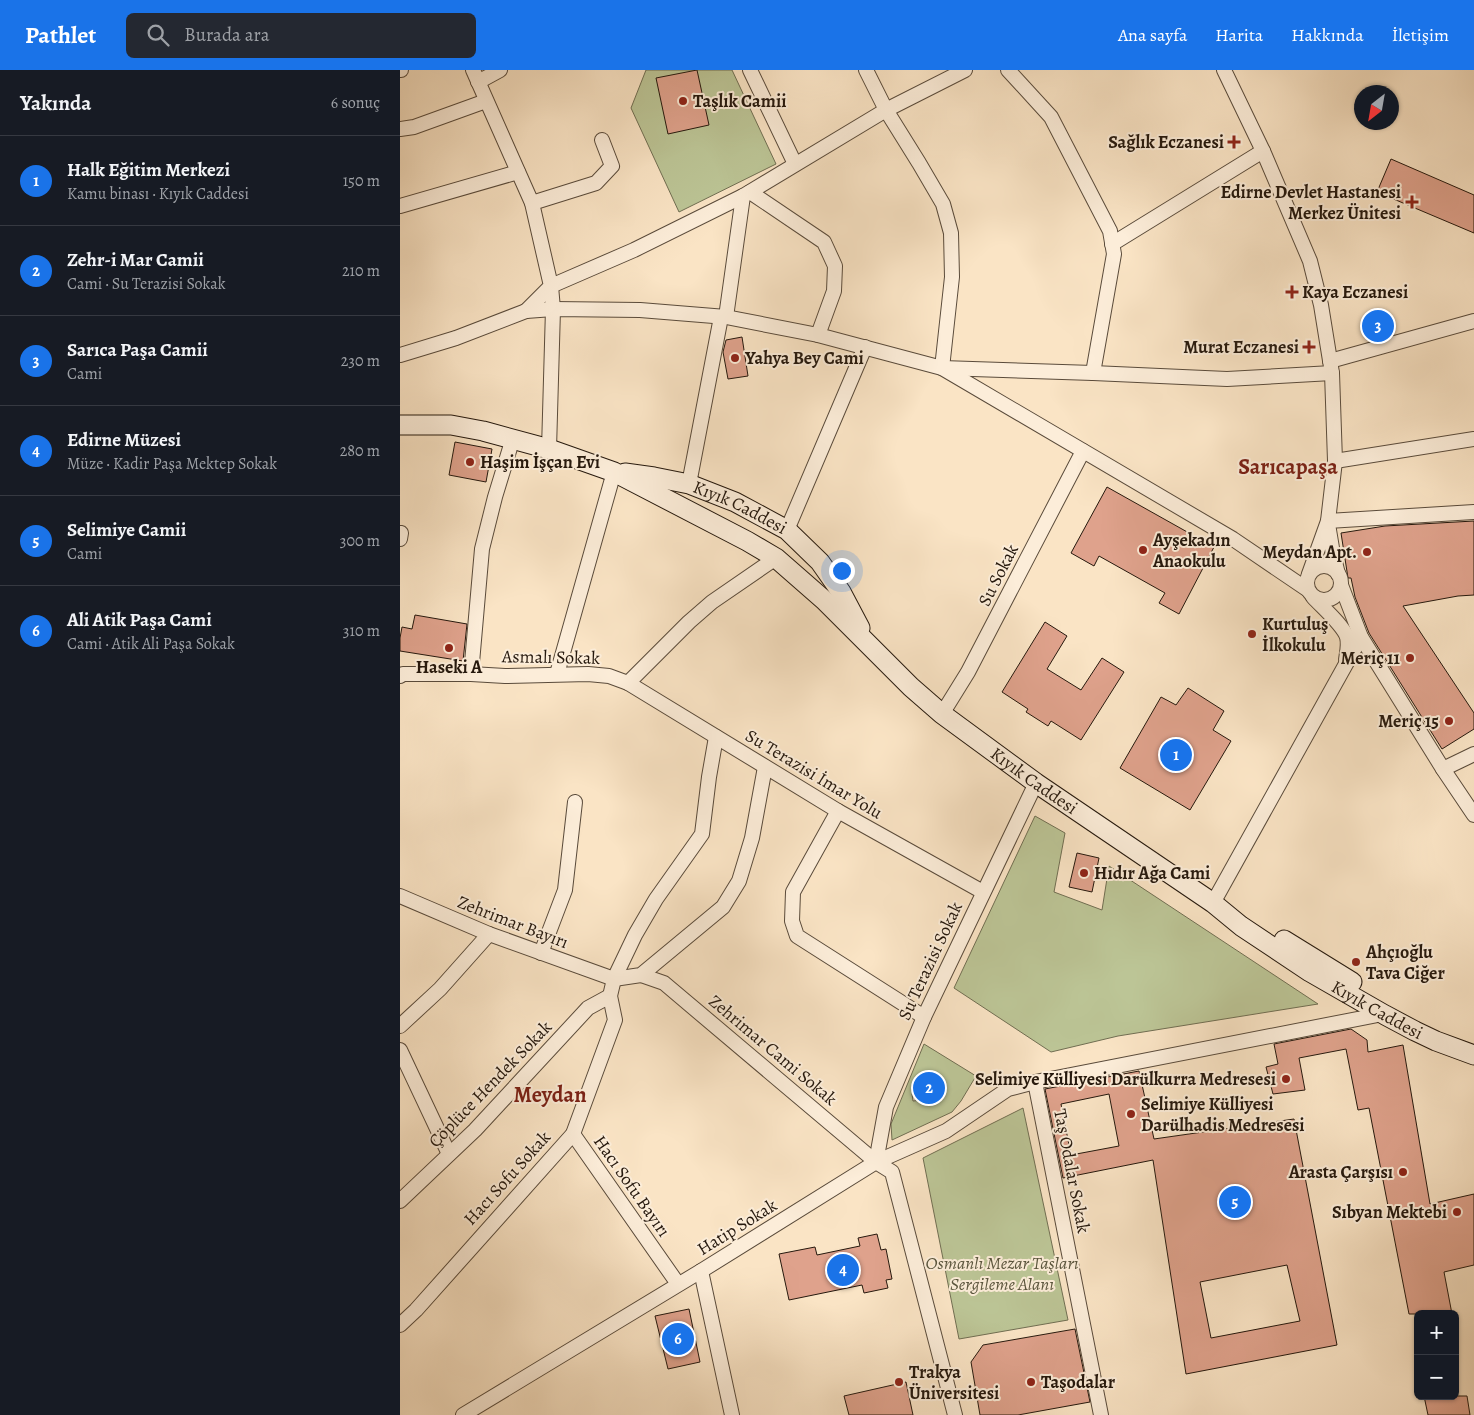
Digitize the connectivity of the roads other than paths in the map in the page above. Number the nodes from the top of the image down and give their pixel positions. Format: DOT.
graph roads {
  1 [pos="500,70"];
  2 [pos="752,70"];
  3 [pos="866,70"];
  4 [pos="965,70"];
  5 [pos="1008,70"];
  6 [pos="1224,70"];
  7 [pos="476,76"];
  8 [pos="486,101"];
  9 [pos="886,110"];
  10 [pos="400,129"];
  11 [pos="602,140"];
  12 [pos="1262,151"];
  13 [pos="795,164"];
  14 [pos="518,172"];
  15 [pos="747,194"];
  16 [pos="532,203"];
  17 [pos="400,206"];
  18 [pos="1112,244"];
  19 [pos="551,286"];
  20 [pos="553,309"];
  21 [pos="526,311"];
  22 [pos="724,317"];
  23 [pos="1474,321"];
  24 [pos="818,335"];
  25 [pos="865,347"];
  26 [pos="400,355"];
  27 [pos="1331,367"];
  28 [pos="942,368"];
  29 [pos="1093,373"];
  30 [pos="400,425"];
  31 [pos="513,438"];
  32 [pos="1474,439"];
  33 [pos="549,449"];
  34 [pos="1083,451"];
  35 [pos="1335,461"];
  36 [pos="614,472"];
  37 [pos="689,484"];
  38 [pos="1474,512"];
  39 [pos="1328,521"];
  40 [pos="787,530"];
  41 [pos="776,558"];
  42 [pos="1309,574"];
  43 [pos="1339,580"];
  44 [pos="1310,593"];
  45 [pos="1361,637"];
  46 [pos="868,644"];
  47 [pos="1345,665"];
  48 [pos="471,674"];
  49 [pos="557,674"];
  50 [pos="400,676"];
  51 [pos="628,683"];
  52 [pos="942,714"];
  53 [pos="716,738"];
  54 [pos="1474,754"];
  55 [pos="764,767"];
  56 [pos="1443,768"];
  57 [pos="1036,783"];
  58 [pos="575,802"];
  59 [pos="838,811"];
  60 [pos="1474,815"];
  61 [pos="983,892"];
  62 [pos="400,896"];
  63 [pos="1213,903"];
  64 [pos="489,934"];
  65 [pos="541,953"];
  66 [pos="641,975"];
  67 [pos="614,979"];
  68 [pos="610,996"];
  69 [pos="1383,1014"];
  70 [pos="924,1017"];
  71 [pos="400,1026"];
  72 [pos="1474,1042"];
  73 [pos="400,1050"];
  74 [pos="1474,1055"];
  75 [pos="1035,1082"];
  76 [pos="573,1134"];
  77 [pos="449,1154"];
  78 [pos="876,1162"];
  79 [pos="400,1201"];
  80 [pos="701,1271"];
  81 [pos="678,1284"];
  82 [pos="400,1325"];
  83 [pos="467,1414"];
  84 [pos="732,1415"];
  85 [pos="955,1415"];
  86 [pos="1101,1415"];
  1 -- 7 [label="street"];
  2 -- 13 [label="street"];
  3 -- 9 [label="street"];
  4 -- 9 [label="street"];
  5 -- 18 [label="street"];
  6 -- 12 [label="street"];
  7 -- 8 [label="street"];
  8 -- 10 [label="street"];
  8 -- 14 [label="street"];
  9 -- 13 [label="street"];
  9 -- 28 [label="street"];
  11 -- 16 [label="street"];
  12 -- 18 [label="street"];
  12 -- 27 [label="street"];
  13 -- 15 [label="street"];
  14 -- 16 [label="street"];
  14 -- 17 [label="street"];
  15 -- 19 [label="street"];
  15 -- 22 [label="street"];
  15 -- 24 [label="street"];
  16 -- 19 [label="street"];
  18 -- 29 [label="street"];
  19 -- 20 [label="street"];
  19 -- 21 [label="street"];
  20 -- 21 [label="street"];
  20 -- 22 [label="street"];
  20 -- 33 [label="street"];
  21 -- 26 [label="street"];
  22 -- 24 [label="street"];
  22 -- 37 [label="street"];
  23 -- 27 [label="street"];
  24 -- 25 [label="street"];
  25 -- 28 [label="street"];
  25 -- 40 [label="street"];
  27 -- 29 [label="street"];
  27 -- 35 [label="street"];
  28 -- 29 [label="street"];
  28 -- 34 [label="street"];
  30 -- 31 [label="main road, Kıyık Caddesi"];
  31 -- 33 [label="main road, Kıyık Caddesi"];
  31 -- 48 [label="street"];
  32 -- 35 [label="street"];
  33 -- 36 [label="main road, Kıyık Caddesi"];
  34 -- 44 [label="street"];
  34 -- 52 [label="street, Su Sokak"];
  35 -- 39 [label="street"];
  36 -- 37 [label="main road, Kıyık Caddesi"];
  36 -- 41 [label="main road, Kıyık Caddesi"];
  36 -- 49 [label="street"];
  37 -- 40 [label="main road, Kıyık Caddesi"];
  38 -- 39 [label="street"];
  39 -- 42 [label="street"];
  39 -- 43 [label="street"];
  40 -- 46 [label="main road, Kıyık Caddesi"];
  41 -- 46 [label="main road, Kıyık Caddesi"];
  41 -- 51 [label="street"];
  42 -- 43 [label="street"];
  42 -- 44 [label="street"];
  43 -- 44 [label="street"];
  43 -- 45 [label="street"];
  44 -- 47 [label="street"];
  45 -- 47 [label="street"];
  45 -- 56 [label="street"];
  46 -- 52 [label="main road, Kıyık Caddesi"];
  47 -- 63 [label="street"];
  48 -- 49 [label="street, Asmalı Sokak"];
  48 -- 50 [label="street, Asmalı Sokak"];
  49 -- 51 [label="street, Asmalı Sokak"];
  51 -- 53 [label="street, Su Terazisi İmar Yolu"];
  52 -- 57 [label="main road, Kıyık Caddesi"];
  53 -- 55 [label="street, Su Terazisi İmar Yolu"];
  53 -- 67 [label="street, Hacı Sofu Sokak"];
  54 -- 56 [label="street"];
  55 -- 59 [label="street, Su Terazisi İmar Yolu"];
  55 -- 66 [label="street"];
  56 -- 60 [label="street"];
  57 -- 61 [label="street, Su Terazisi Sokak"];
  57 -- 63 [label="main road, Kıyık Caddesi"];
  58 -- 65 [label="street"];
  59 -- 61 [label="street, Su Terazisi İmar Yolu"];
  59 -- 70 [label="street"];
  61 -- 70 [label="street, Su Terazisi Sokak"];
  62 -- 64 [label="street, Zehrimar Bayırı"];
  63 -- 69 [label="main road, Kıyık Caddesi"];
  63 -- 72 [label="main road, Kıyık Caddesi"];
  64 -- 65 [label="street, Zehrimar Bayırı"];
  64 -- 71 [label="street"];
  65 -- 67 [label="street, Zehrimar Bayırı"];
  66 -- 67 [label="street"];
  66 -- 78 [label="street, Zehrimar Cami Sokak"];
  67 -- 68 [label="street, Hacı Sofu Sokak"];
  68 -- 76 [label="street, Hacı Sofu Sokak"];
  68 -- 77 [label="street, Çöplüce Hendek Sokak"];
  69 -- 74 [label="main road, Kıyık Caddesi"];
  69 -- 75 [label="street, Hatip Sokak"];
  70 -- 78 [label="street, Su Terazisi Sokak"];
  73 -- 77 [label="street"];
  75 -- 78 [label="street, Hatip Sokak"];
  75 -- 86 [label="street, Taş Odalar Sokak"];
  76 -- 81 [label="street, Hacı Sofu Bayırı"];
  76 -- 82 [label="street, Hacı Sofu Sokak"];
  77 -- 79 [label="street, Çöplüce Hendek Sokak"];
  78 -- 80 [label="street, Hatip Sokak"];
  78 -- 85 [label="street, Zehrimar Cami Sokak"];
  80 -- 81 [label="street, Hatip Sokak"];
  80 -- 84 [label="street"];
  81 -- 83 [label="street, Hatip Sokak"];
}
